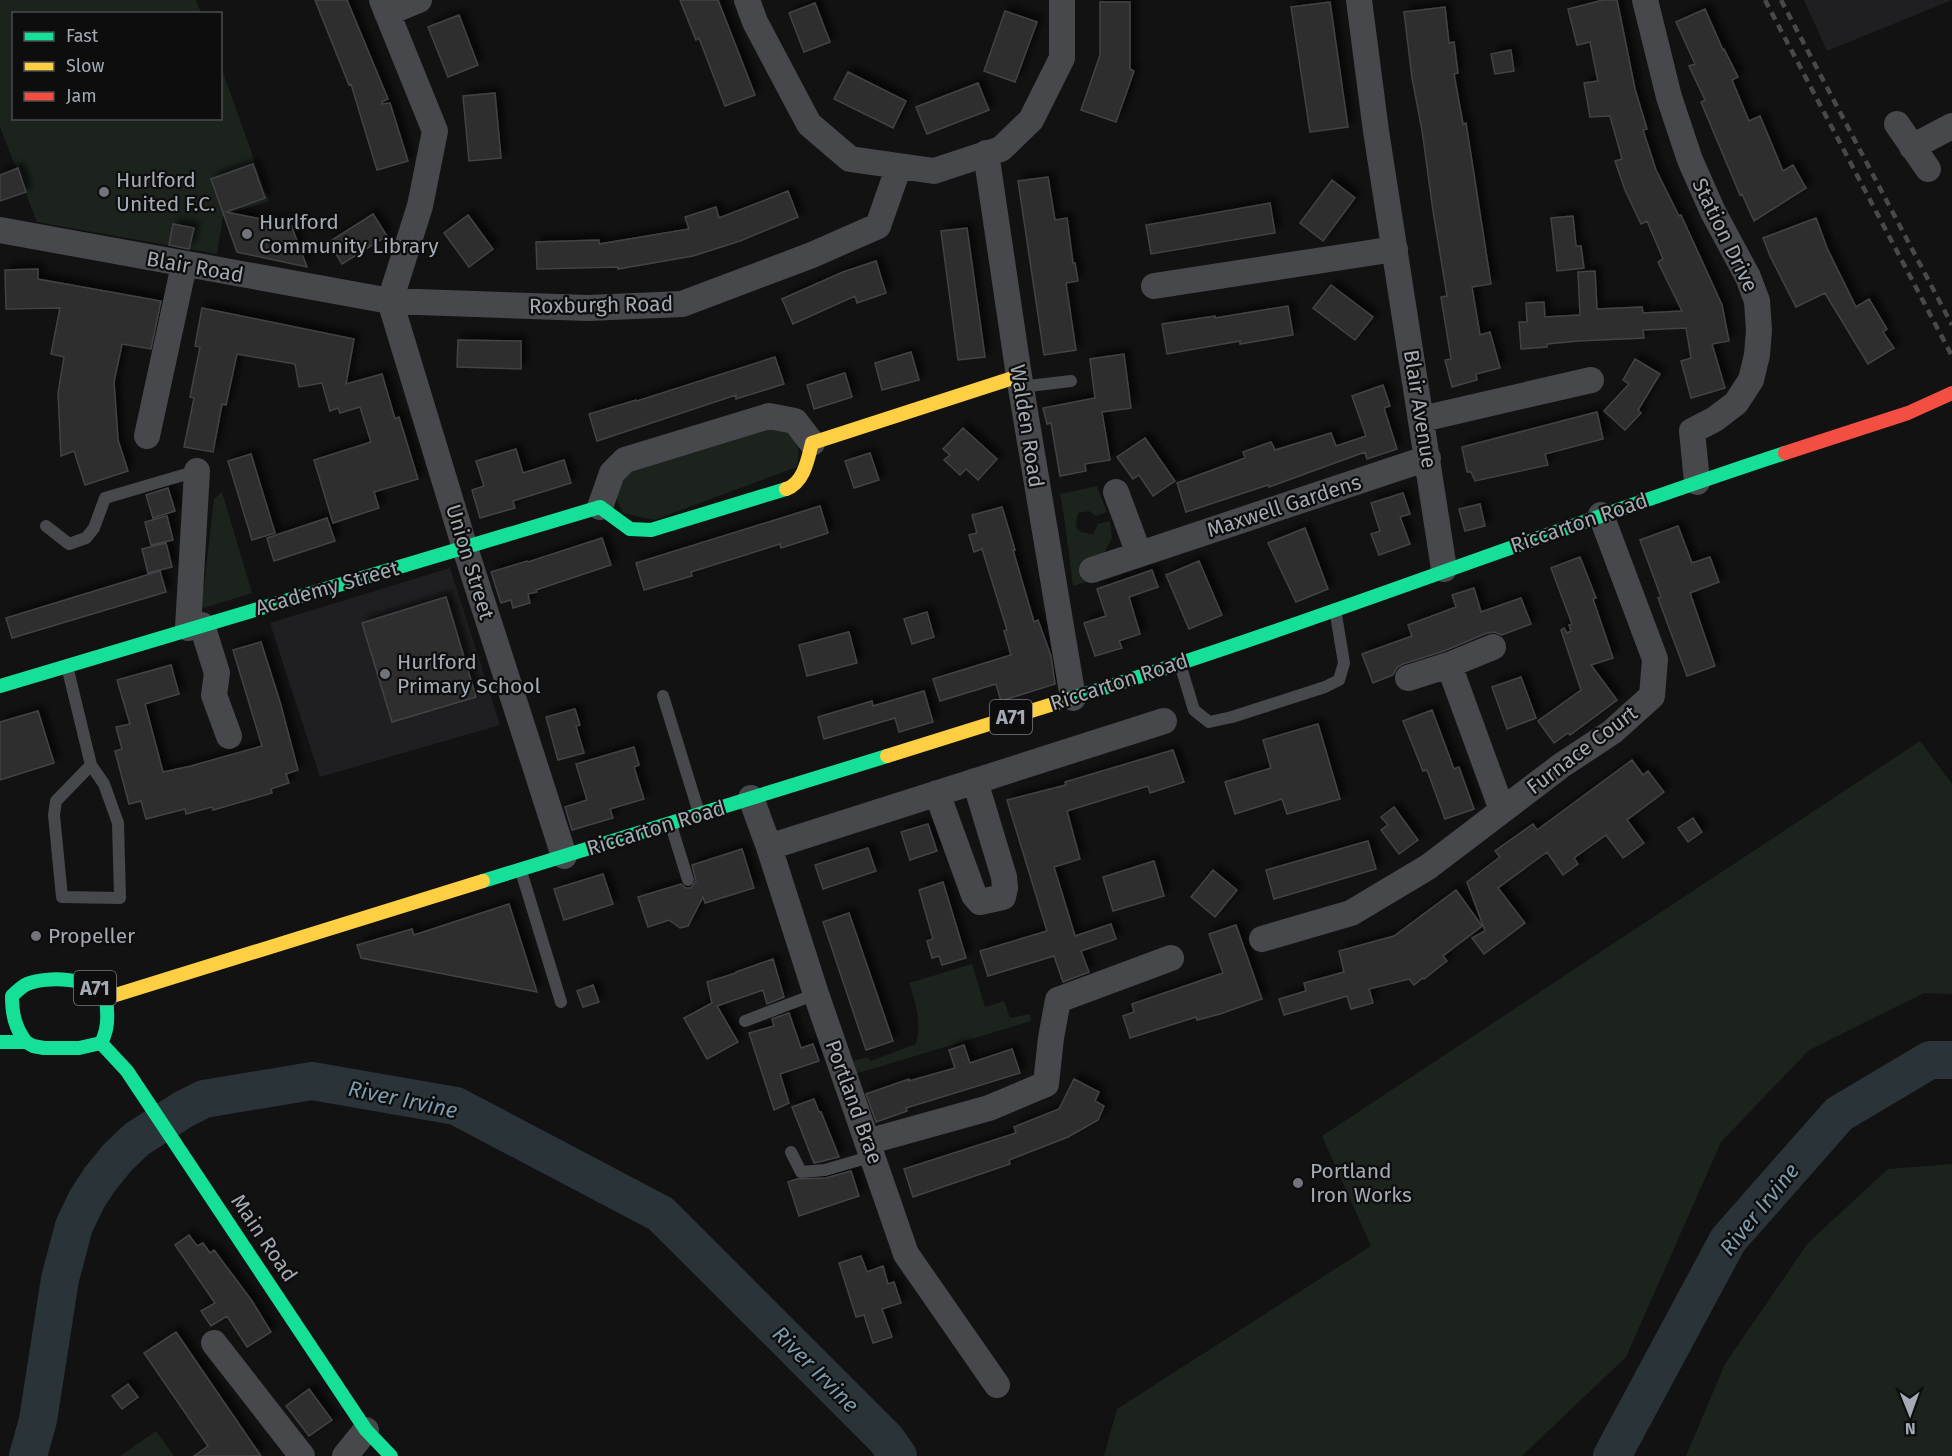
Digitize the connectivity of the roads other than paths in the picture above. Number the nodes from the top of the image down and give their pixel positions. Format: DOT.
graph roads {
  1 [pos="419,0"];
  2 [pos="747,0"];
  3 [pos="1062,0"];
  4 [pos="1359,0"];
  5 [pos="1645,0"];
  6 [pos="385,7"];
  7 [pos="1897,124"];
  8 [pos="1952,126"];
  9 [pos="1912,147"];
  10 [pos="986,153"];
  11 [pos="899,166"];
  12 [pos="1928,169"];
  13 [pos="0,230"];
  14 [pos="1395,249"];
  15 [pos="184,265"];
  16 [pos="1154,286"];
  17 [pos="390,301"];
  18 [pos="1591,380"];
  19 [pos="1071,381"];
  20 [pos="1019,382"];
  21 [pos="1952,393"];
  22 [pos="1422,419"];
  23 [pos="147,436"];
  24 [pos="812,443"];
  25 [pos="1428,458"];
  26 [pos="197,471"];
  27 [pos="1697,482"];
  28 [pos="1116,492"];
  29 [pos="600,507"];
  30 [pos="1601,515"];
  31 [pos="46,526"];
  32 [pos="465,548"];
  33 [pos="1139,554"];
  34 [pos="1092,570"];
  35 [pos="1444,570"];
  36 [pos="1334,608"];
  37 [pos="195,627"];
  38 [pos="1493,647"];
  39 [pos="1180,663"];
  40 [pos="67,665"];
  41 [pos="1449,665"];
  42 [pos="1408,678"];
  43 [pos="1,684"];
  44 [pos="663,696"];
  45 [pos="1073,698"];
  46 [pos="1164,721"];
  47 [pos="229,736"];
  48 [pos="91,765"];
  49 [pos="975,781"];
  50 [pos="937,793"];
  51 [pos="752,798"];
  52 [pos="1502,810"];
  53 [pos="699,814"];
  54 [pos="670,824"];
  55 [pos="769,847"];
  56 [pos="564,856"];
  57 [pos="520,870"];
  58 [pos="688,880"];
  59 [pos="1262,939"];
  60 [pos="1171,958"];
  61 [pos="816,994"];
  62 [pos="106,998"];
  63 [pos="561,1002"];
  64 [pos="745,1021"];
  65 [pos="0,1042"];
  66 [pos="26,1042"];
  67 [pos="101,1043"];
  68 [pos="870,1149"];
  69 [pos="791,1152"];
  70 [pos="214,1343"];
  71 [pos="997,1385"];
  72 [pos="366,1430"];
  73 [pos="302,1456"];
  74 [pos="345,1456"];
  75 [pos="391,1456"];
  1 -- 6 [label="street"];
  2 -- 11 [label="street"];
  3 -- 10 [label="street"];
  4 -- 14 [label="street, Blair Avenue"];
  5 -- 27 [label="street, Station Drive"];
  6 -- 17 [label="street"];
  7 -- 9 [label="street"];
  8 -- 9 [label="street"];
  9 -- 12 [label="street"];
  10 -- 11 [label="street"];
  10 -- 20 [label="street, Walden Road"];
  11 -- 17 [label="street, Roxburgh Road"];
  13 -- 15 [label="street, Blair Road"];
  14 -- 16 [label="street"];
  14 -- 22 [label="street, Blair Avenue"];
  15 -- 17 [label="street, Blair Road"];
  15 -- 23 [label="street"];
  17 -- 32 [label="street, Union Street"];
  18 -- 22 [label="street"];
  19 -- 20 [label="lane"];
  20 -- 24 [label="main road"];
  20 -- 45 [label="street, Walden Road"];
  21 -- 27 [label="main road, Riccarton Road / A71"];
  22 -- 25 [label="street, Blair Avenue"];
  24 -- 29 [label="main road"];
  24 -- 29 [label="street"];
  25 -- 33 [label="street, Maxwell Gardens"];
  25 -- 35 [label="street, Blair Avenue"];
  26 -- 31 [label="lane"];
  26 -- 37 [label="street"];
  27 -- 30 [label="main road, Riccarton Road / A71"];
  28 -- 33 [label="street"];
  29 -- 32 [label="main road, Academy Street"];
  30 -- 35 [label="main road, Riccarton Road / A71"];
  30 -- 52 [label="street, Furnace Court"];
  32 -- 37 [label="main road, Academy Street"];
  32 -- 56 [label="street, Union Street"];
  33 -- 34 [label="street, Maxwell Gardens"];
  35 -- 36 [label="main road, Riccarton Road / A71"];
  36 -- 39 [label="main road, Riccarton Road / A71"];
  36 -- 39 [label="lane"];
  37 -- 40 [label="main road, Academy Street"];
  37 -- 47 [label="street"];
  38 -- 41 [label="street"];
  39 -- 45 [label="main road, Riccarton Road / A71"];
  40 -- 43 [label="main road, Academy Street"];
  40 -- 48 [label="lane"];
  41 -- 42 [label="street"];
  41 -- 52 [label="street, Furnace Court"];
  44 -- 53 [label="lane"];
  45 -- 51 [label="main road, Riccarton Road / A71"];
  46 -- 49 [label="street"];
  48 -- 48 [label="lane"];
  49 -- 50 [label="street"];
  49 -- 50 [label="street"];
  50 -- 55 [label="street"];
  51 -- 53 [label="main road, Riccarton Road / A71"];
  51 -- 55 [label="street, Portland Brae"];
  52 -- 59 [label="street, Furnace Court"];
  53 -- 54 [label="main road, Riccarton Road / A71"];
  54 -- 56 [label="main road, Riccarton Road / A71"];
  54 -- 58 [label="lane"];
  55 -- 61 [label="street, Portland Brae"];
  56 -- 57 [label="main road, Riccarton Road / A71"];
  57 -- 62 [label="main road, Riccarton Road / A71"];
  57 -- 63 [label="lane"];
  60 -- 68 [label="street"];
  61 -- 64 [label="lane"];
  61 -- 68 [label="street, Portland Brae"];
  62 -- 66 [label="main road, A71"];
  62 -- 67 [label="main road, A71"];
  65 -- 66 [label="main road"];
  66 -- 67 [label="main road"];
  67 -- 72 [label="main road, Main Road"];
  68 -- 69 [label="lane"];
  68 -- 71 [label="street, Portland Brae"];
  70 -- 73 [label="street"];
  72 -- 74 [label="street"];
  72 -- 75 [label="main road, Main Road"];
}
